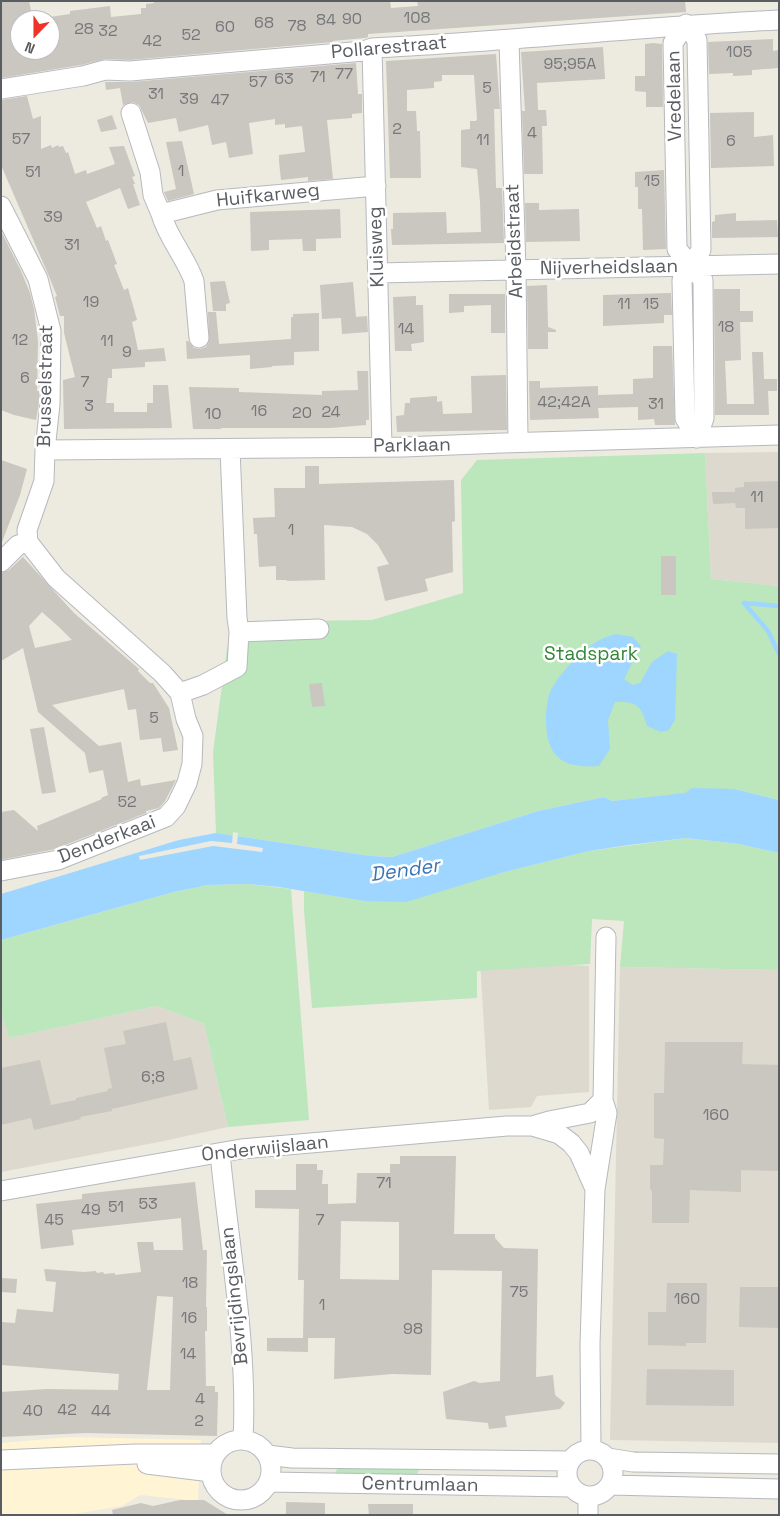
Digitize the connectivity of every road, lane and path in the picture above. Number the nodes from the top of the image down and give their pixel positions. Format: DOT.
graph roads {
  1 [pos="779,20"];
  2 [pos="686,24"];
  3 [pos="509,40"];
  4 [pos="372,48"];
  5 [pos="1,90"];
  6 [pos="131,113"];
  7 [pos="376,186"];
  8 [pos="1,206"];
  9 [pos="161,214"];
  10 [pos="779,264"];
  11 [pos="690,266"];
  12 [pos="516,270"];
  13 [pos="378,273"];
  14 [pos="199,338"];
  15 [pos="779,436"];
  16 [pos="697,438"];
  17 [pos="518,442"];
  18 [pos="382,447"];
  19 [pos="230,449"];
  20 [pos="45,450"];
  21 [pos="28,542"];
  22 [pos="1,562"];
  23 [pos="319,629"];
  24 [pos="239,632"];
  25 [pos="180,692"];
  26 [pos="1,871"];
  27 [pos="606,937"];
  28 [pos="604,1100"];
  29 [pos="532,1126"];
  30 [pos="220,1153"];
  31 [pos="595,1189"];
  32 [pos="1,1191"];
  33 [pos="243,1440"];
  34 [pos="591,1449"];
  35 [pos="215,1454"];
  36 [pos="267,1455"];
  37 [pos="89,1456"];
  38 [pos="608,1458"];
  39 [pos="1,1460"];
  40 [pos="570,1461"];
  41 [pos="779,1464"];
  42 [pos="211,1472"];
  43 [pos="269,1482"];
  44 [pos="610,1485"];
  45 [pos="572,1487"];
  46 [pos="779,1489"];
  47 [pos="588,1505"];
  48 [pos="241,1508"];
  1 -- 2 [label="street, Pollarestraat"];
  2 -- 3 [label="street, Pollarestraat"];
  2 -- 11 [label="street, Vredelaan"];
  3 -- 4 [label="street, Pollarestraat"];
  3 -- 12 [label="street, Arbeidstraat"];
  4 -- 5 [label="street, Pollarestraat"];
  4 -- 7 [label="street, Kluisweg"];
  6 -- 9 [label="street"];
  7 -- 9 [label="street, Huifkarweg"];
  7 -- 13 [label="street, Kluisweg"];
  8 -- 20 [label="street, Brusselstraat"];
  9 -- 14 [label="street"];
  10 -- 11 [label="street, Nijverheidslaan"];
  11 -- 12 [label="street, Nijverheidslaan"];
  11 -- 16 [label="street"];
  12 -- 13 [label="street, Nijverheidslaan"];
  12 -- 17 [label="street, Arbeidstraat"];
  13 -- 18 [label="street, Kluisweg"];
  15 -- 16 [label="street, Parklaan"];
  16 -- 17 [label="street, Parklaan"];
  17 -- 18 [label="street, Parklaan"];
  18 -- 19 [label="street, Parklaan"];
  19 -- 20 [label="street, Parklaan"];
  19 -- 24 [label="street"];
  20 -- 21 [label="street, Brusselstraat"];
  21 -- 22 [label="street"];
  21 -- 25 [label="street"];
  23 -- 24 [label="street"];
  24 -- 25 [label="street"];
  25 -- 26 [label="street, Denderkaai"];
  27 -- 28 [label="street, Onderwijslaan"];
  28 -- 29 [label="street, Onderwijslaan"];
  28 -- 31 [label="street, Onderwijslaan"];
  29 -- 30 [label="street, Onderwijslaan"];
  29 -- 31 [label="street, Onderwijslaan"];
  30 -- 32 [label="street, Onderwijslaan"];
  30 -- 33 [label="street, Bevrijdingslaan"];
  31 -- 34 [label="street, Onderwijslaan"];
  33 -- 35 [label="street"];
  33 -- 36 [label="street, Centrumlaan"];
  34 -- 38 [label="street"];
  34 -- 40 [label="street"];
  35 -- 37 [label="street"];
  35 -- 42 [label="street"];
  36 -- 40 [label="street, Centrumlaan"];
  36 -- 43 [label="street"];
  37 -- 39 [label="street"];
  37 -- 42 [label="street"];
  38 -- 41 [label="street"];
  38 -- 44 [label="street"];
  40 -- 45 [label="street"];
  42 -- 48 [label="street"];
  43 -- 45 [label="street, Centrumlaan"];
  43 -- 48 [label="street"];
  44 -- 46 [label="street, Centrumlaan"];
  44 -- 47 [label="street, Centrumlaan"];
  45 -- 47 [label="street, Centrumlaan"];
}
